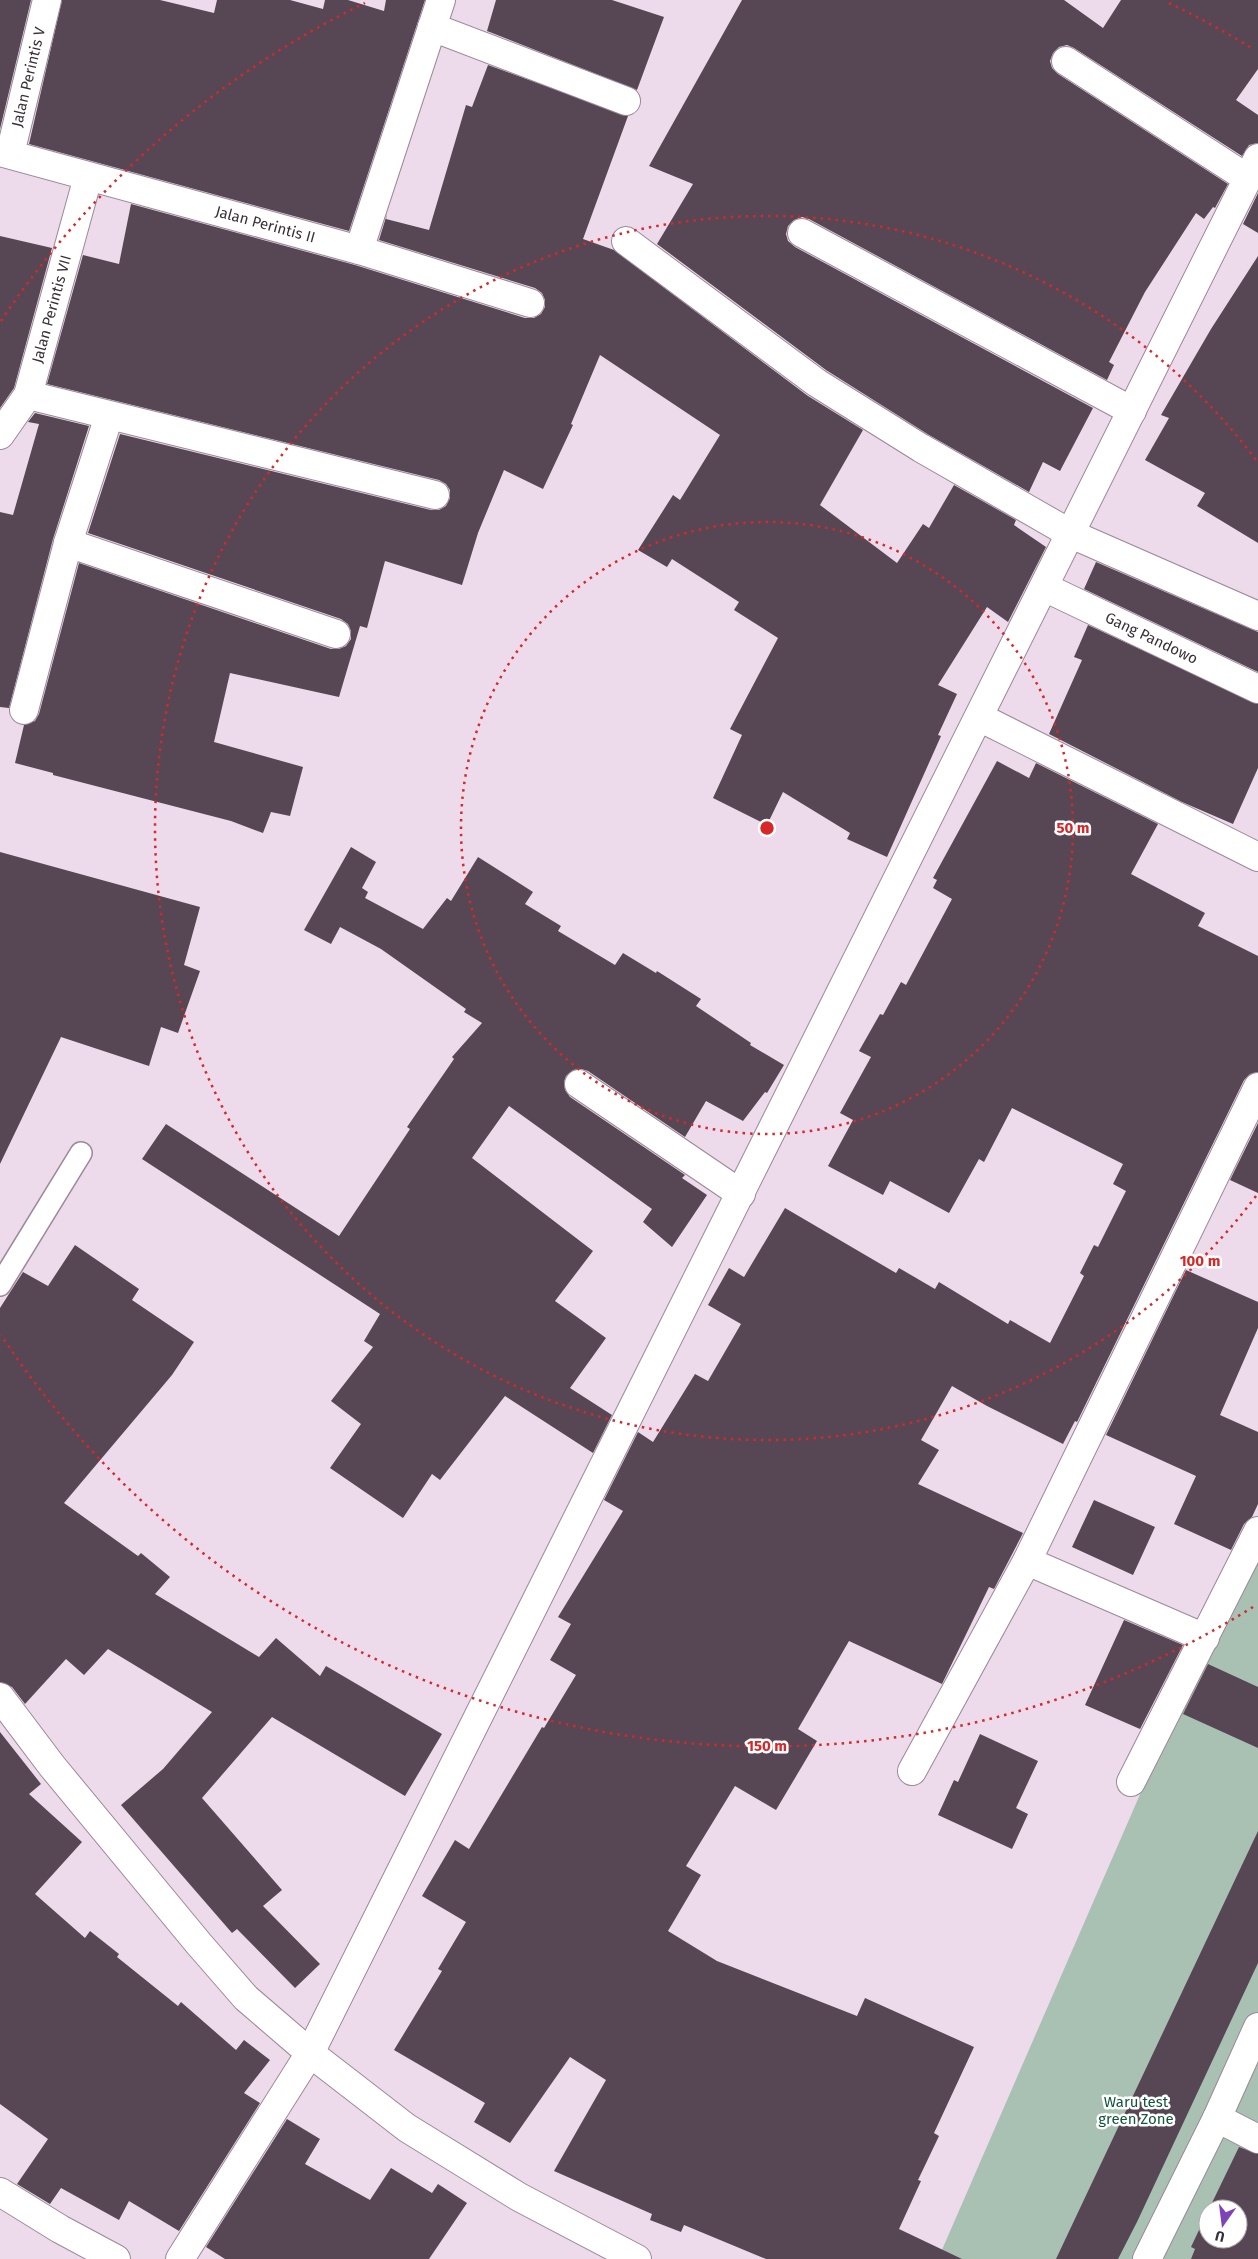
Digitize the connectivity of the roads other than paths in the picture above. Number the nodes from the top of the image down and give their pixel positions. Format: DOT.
graph roads {
  1 [pos="47,0"];
  2 [pos="441,0"];
  3 [pos="432,27"];
  4 [pos="1066,61"];
  5 [pos="626,101"];
  6 [pos="5,153"];
  7 [pos="1253,168"];
  8 [pos="88,176"];
  9 [pos="802,233"];
  10 [pos="626,241"];
  11 [pos="359,250"];
  12 [pos="530,304"];
  13 [pos="28,395"];
  14 [pos="1132,410"];
  15 [pos="109,416"];
  16 [pos="0,434"];
  17 [pos="435,496"];
  18 [pos="1071,534"];
  19 [pos="68,543"];
  20 [pos="1044,587"];
  21 [pos="1258,616"];
  22 [pos="336,634"];
  23 [pos="1258,689"];
  24 [pos="24,710"];
  25 [pos="980,717"];
  26 [pos="1258,857"];
  27 [pos="579,1084"];
  28 [pos="1258,1087"];
  29 [pos="81,1153"];
  30 [pos="741,1194"];
  31 [pos="0,1285"];
  32 [pos="1258,1532"];
  33 [pos="1027,1561"];
  34 [pos="1205,1638"];
  35 [pos="0,1696"];
  36 [pos="912,1771"];
  37 [pos="1131,1782"];
  38 [pos="1258,2027"];
  39 [pos="310,2053"];
  40 [pos="1217,2118"];
  41 [pos="1258,2139"];
  42 [pos="0,2192"];
  43 [pos="116,2259"];
  44 [pos="180,2259"];
  45 [pos="637,2259"];
  46 [pos="1147,2259"];
  1 -- 6 [label="street, Jalan Perintis V"];
  2 -- 3 [label="street"];
  3 -- 5 [label="street"];
  3 -- 11 [label="street"];
  4 -- 7 [label="street"];
  6 -- 8 [label="street, Jalan Perintis II"];
  7 -- 14 [label="street"];
  8 -- 11 [label="street, Jalan Perintis II"];
  8 -- 13 [label="street, Jalan Perintis VII"];
  9 -- 14 [label="street"];
  10 -- 18 [label="street"];
  11 -- 12 [label="street, Jalan Perintis II"];
  13 -- 15 [label="street"];
  13 -- 16 [label="street, Jalan Perintis VII"];
  14 -- 18 [label="street"];
  15 -- 17 [label="street"];
  15 -- 19 [label="street"];
  18 -- 20 [label="street"];
  18 -- 21 [label="street"];
  19 -- 22 [label="street"];
  19 -- 24 [label="street"];
  20 -- 23 [label="street, Gang Pandowo"];
  20 -- 25 [label="street"];
  25 -- 26 [label="street"];
  25 -- 30 [label="street"];
  27 -- 30 [label="street"];
  28 -- 33 [label="street"];
  29 -- 31 [label="lane"];
  30 -- 39 [label="street"];
  32 -- 34 [label="street"];
  33 -- 34 [label="street"];
  33 -- 36 [label="street"];
  34 -- 37 [label="street"];
  35 -- 39 [label="street"];
  38 -- 40 [label="street"];
  39 -- 44 [label="street"];
  39 -- 45 [label="street"];
  40 -- 41 [label="street"];
  40 -- 46 [label="street"];
  42 -- 43 [label="street"];
}
